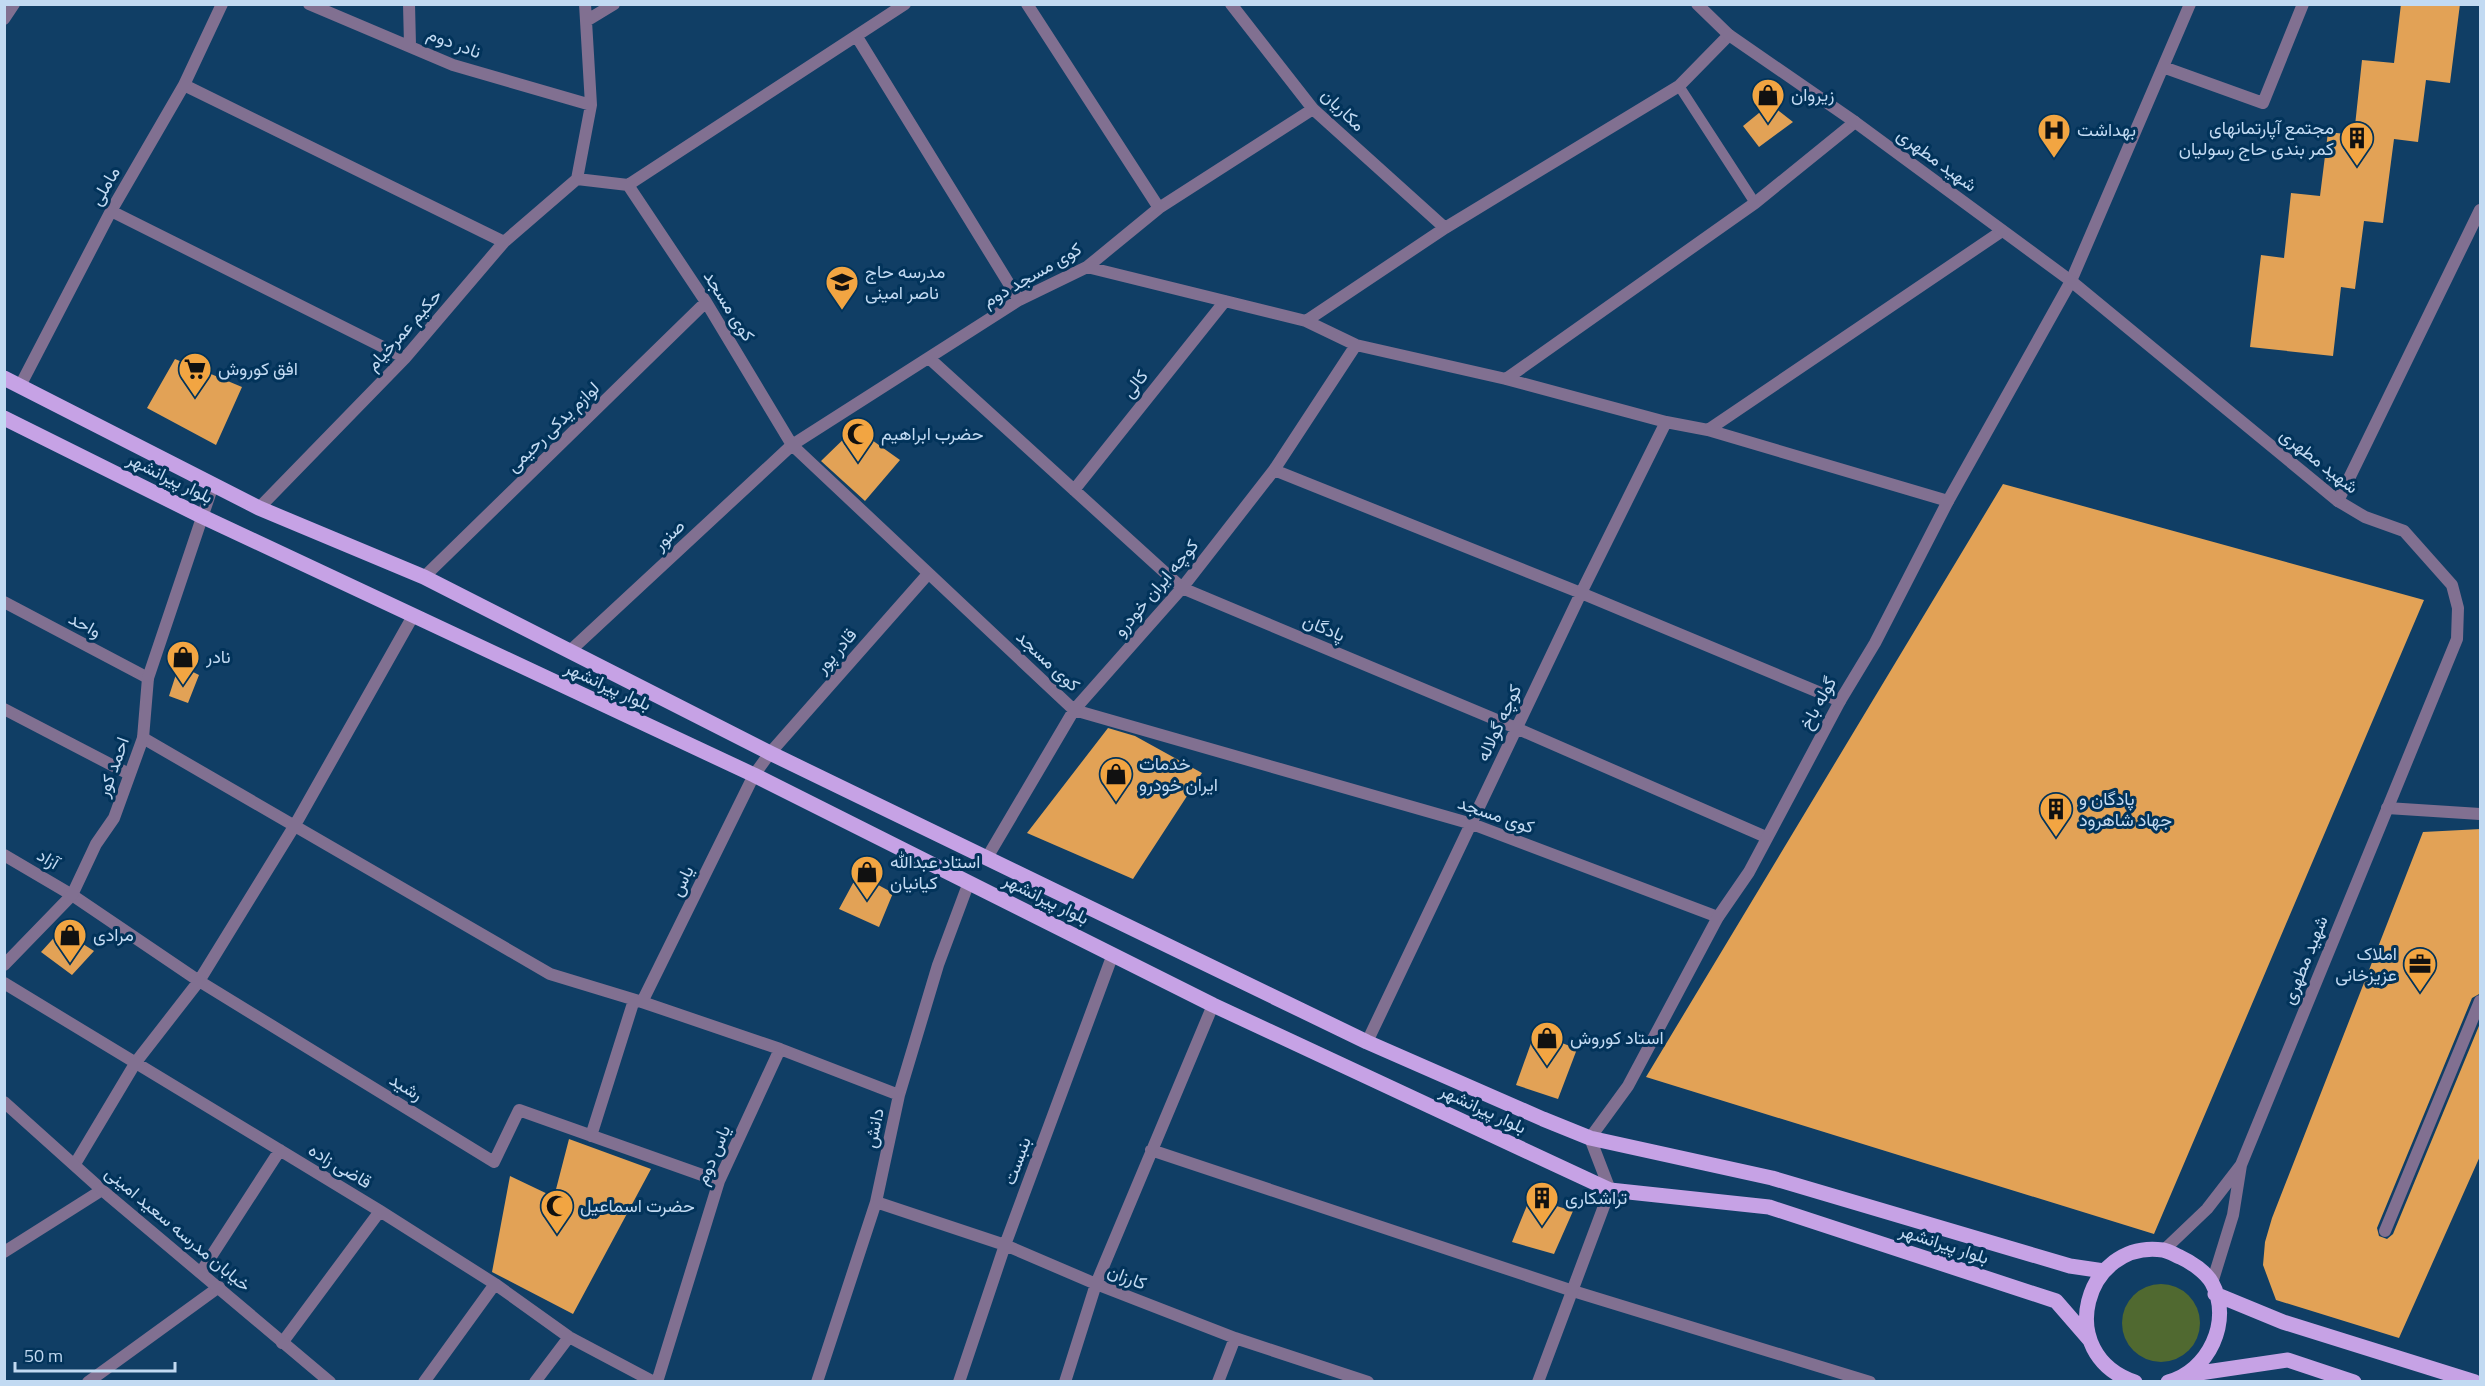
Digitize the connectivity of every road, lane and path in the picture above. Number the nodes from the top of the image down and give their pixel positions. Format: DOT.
graph roads {
  1 [pos="14,4"];
  2 [pos="222,4"];
  3 [pos="309,4"];
  4 [pos="409,4"];
  5 [pos="585,4"];
  6 [pos="614,4"];
  7 [pos="905,4"];
  8 [pos="1027,4"];
  9 [pos="1231,4"];
  10 [pos="1697,4"];
  11 [pos="2190,4"];
  12 [pos="2303,4"];
  13 [pos="4,19"];
  14 [pos="586,21"];
  15 [pos="1729,35"];
  16 [pos="857,37"];
  17 [pos="410,45"];
  18 [pos="2163,67"];
  19 [pos="184,85"];
  20 [pos="1679,86"];
  21 [pos="591,105"];
  22 [pos="1313,109"];
  23 [pos="1855,122"];
  24 [pos="577,179"];
  25 [pos="628,184"];
  26 [pos="1755,203"];
  27 [pos="1159,208"];
  28 [pos="2481,210"];
  29 [pos="111,211"];
  30 [pos="1445,228"];
  31 [pos="2002,231"];
  32 [pos="504,242"];
  33 [pos="1087,267"];
  34 [pos="2070,281"];
  35 [pos="1019,300"];
  36 [pos="1225,301"];
  37 [pos="706,302"];
  38 [pos="1306,321"];
  39 [pos="1356,345"];
  40 [pos="405,358"];
  41 [pos="930,359"];
  42 [pos="4,378"];
  43 [pos="1506,379"];
  44 [pos="20,386"];
  45 [pos="4,418"];
  46 [pos="1666,422"];
  47 [pos="1708,430"];
  48 [pos="792,445"];
  49 [pos="1274,470"];
  50 [pos="213,485"];
  51 [pos="1074,490"];
  52 [pos="1948,501"];
  53 [pos="2338,501"];
  54 [pos="259,508"];
  55 [pos="201,516"];
  56 [pos="928,574"];
  57 [pos="424,578"];
  58 [pos="1182,588"];
  59 [pos="1581,593"];
  60 [pos="4,602"];
  61 [pos="413,616"];
  62 [pos="571,650"];
  63 [pos="148,678"];
  64 [pos="1840,701"];
  65 [pos="4,709"];
  66 [pos="1074,710"];
  67 [pos="1516,728"];
  68 [pos="143,738"];
  69 [pos="770,753"];
  70 [pos="129,774"];
  71 [pos="754,775"];
  72 [pos="2387,808"];
  73 [pos="2481,814"];
  74 [pos="1472,824"];
  75 [pos="295,825"];
  76 [pos="1766,837"];
  77 [pos="4,855"];
  78 [pos="988,856"];
  79 [pos="969,882"];
  80 [pos="72,895"];
  81 [pos="1718,917"];
  82 [pos="1113,954"];
  83 [pos="4,964"];
  84 [pos="199,981"];
  85 [pos="4,983"];
  86 [pos="638,1001"];
  87 [pos="2481,1001"];
  88 [pos="1213,1005"];
  89 [pos="1367,1042"];
  90 [pos="780,1049"];
  91 [pos="136,1062"];
  92 [pos="899,1095"];
  93 [pos="4,1102"];
  94 [pos="591,1136"];
  95 [pos="1590,1138"];
  96 [pos="280,1150"];
  97 [pos="1151,1150"];
  98 [pos="75,1164"];
  99 [pos="2241,1165"];
  100 [pos="719,1181"];
  101 [pos="102,1190"];
  102 [pos="1610,1190"];
  103 [pos="876,1202"];
  104 [pos="380,1211"];
  105 [pos="2385,1231"];
  106 [pos="1005,1245"];
  107 [pos="2164,1250"];
  108 [pos="4,1252"];
  109 [pos="2104,1271"];
  110 [pos="201,1272"];
  111 [pos="495,1284"];
  112 [pos="1096,1284"];
  113 [pos="219,1287"];
  114 [pos="2214,1288"];
  115 [pos="1573,1291"];
  116 [pos="569,1337"];
  117 [pos="1235,1338"];
  118 [pos="2089,1339"];
  119 [pos="282,1342"];
  120 [pos="2186,1375"];
  121 [pos="2130,1381"];
  122 [pos="88,1382"];
  123 [pos="330,1382"];
  124 [pos="424,1382"];
  125 [pos="535,1382"];
  126 [pos="656,1382"];
  127 [pos="817,1382"];
  128 [pos="959,1382"];
  129 [pos="1065,1382"];
  130 [pos="1218,1382"];
  131 [pos="1368,1382"];
  132 [pos="1538,1382"];
  133 [pos="1870,1382"];
  134 [pos="2168,1382"];
  135 [pos="2354,1382"];
  136 [pos="2475,1382"];
  1 -- 13 [label="street"];
  2 -- 19 [label="street, ماملی"];
  3 -- 17 [label="street, نادر دوم"];
  4 -- 17 [label="street"];
  5 -- 14 [label="street"];
  6 -- 14 [label="street"];
  7 -- 16 [label="street"];
  8 -- 27 [label="street"];
  9 -- 22 [label="street, مکاریان"];
  10 -- 15 [label="street, شهید مطهری"];
  11 -- 18 [label="street, گوله باخ"];
  12 -- 18 [label="street"];
  14 -- 21 [label="street"];
  15 -- 20 [label="street"];
  15 -- 23 [label="street, شهید مطهری"];
  16 -- 25 [label="street"];
  16 -- 35 [label="street"];
  17 -- 21 [label="street, نادر دوم"];
  18 -- 34 [label="street, گوله باخ"];
  19 -- 29 [label="street, ماملی"];
  19 -- 32 [label="street"];
  20 -- 26 [label="lane"];
  20 -- 30 [label="street"];
  21 -- 24 [label="street"];
  22 -- 27 [label="street, کوی مسجد دوم"];
  22 -- 30 [label="street, مکاریان"];
  23 -- 26 [label="street"];
  23 -- 31 [label="street, شهید مطهری"];
  24 -- 25 [label="street"];
  24 -- 32 [label="street, حکیم عمرخیام"];
  25 -- 37 [label="street, کوی مسجد"];
  26 -- 43 [label="street"];
  27 -- 33 [label="street, کوی مسجد دوم"];
  28 -- 53 [label="street"];
  29 -- 40 [label="street"];
  29 -- 44 [label="street, ماملی"];
  30 -- 38 [label="street"];
  31 -- 34 [label="street, شهید مطهری"];
  31 -- 47 [label="street"];
  32 -- 40 [label="street, حکیم عمرخیام"];
  33 -- 35 [label="street, کوی مسجد دوم"];
  33 -- 36 [label="street"];
  34 -- 52 [label="street, گوله باخ"];
  34 -- 53 [label="street, شهید مطهری"];
  35 -- 41 [label="street, کوی مسجد دوم"];
  36 -- 38 [label="street"];
  36 -- 51 [label="street, کالی"];
  37 -- 48 [label="street, کوی مسجد"];
  37 -- 57 [label="street, لوازم یدکی رحیمی"];
  38 -- 39 [label="street"];
  39 -- 43 [label="street"];
  39 -- 49 [label="street, کوچه ایران خودرو"];
  40 -- 54 [label="street, حکیم عمرخیام"];
  41 -- 48 [label="street, کوی مسجد دوم"];
  41 -- 51 [label="street, پادگان"];
  42 -- 44 [label="main road, بلوار پیرانشهر"];
  43 -- 46 [label="street"];
  44 -- 50 [label="main road, بلوار پیرانشهر"];
  45 -- 55 [label="main road, بلوار پیرانشهر"];
  46 -- 47 [label="street"];
  46 -- 59 [label="street, کوچه گولاله"];
  47 -- 52 [label="street"];
  48 -- 56 [label="street, کوی مسجد"];
  48 -- 62 [label="street, صنور"];
  49 -- 58 [label="street, کوچه ایران خودرو"];
  49 -- 59 [label="street"];
  50 -- 54 [label="main road, بلوار پیرانشهر"];
  50 -- 55 [label="street, احمد کور"];
  51 -- 58 [label="street, پادگان"];
  52 -- 64 [label="street, گوله باخ"];
  53 -- 72 [label="street, شهید مطهری"];
  54 -- 57 [label="main road, بلوار پیرانشهر"];
  55 -- 61 [label="main road, بلوار پیرانشهر"];
  55 -- 63 [label="street, احمد کور"];
  56 -- 66 [label="street, کوی مسجد"];
  56 -- 69 [label="street, قادر پور"];
  57 -- 62 [label="main road, بلوار پیرانشهر"];
  58 -- 66 [label="street, کوچه ایران خودرو"];
  58 -- 67 [label="street, پادگان"];
  59 -- 64 [label="street"];
  59 -- 67 [label="street, کوچه گولاله"];
  60 -- 63 [label="street, واحد"];
  61 -- 71 [label="main road, بلوار پیرانشهر"];
  61 -- 75 [label="street"];
  62 -- 69 [label="main road, بلوار پیرانشهر"];
  63 -- 68 [label="street, احمد کور"];
  64 -- 76 [label="street, گوله باخ"];
  65 -- 70 [label="street"];
  66 -- 74 [label="street, کوی مسجد"];
  66 -- 78 [label="street, کوچه ایران خودرو"];
  67 -- 74 [label="street, کوچه گولاله"];
  67 -- 76 [label="street, پادگان"];
  68 -- 70 [label="street, احمد کور"];
  68 -- 75 [label="street"];
  69 -- 71 [label="street, قادر پور"];
  69 -- 78 [label="main road, بلوار پیرانشهر"];
  70 -- 80 [label="street, احمد کور"];
  71 -- 79 [label="main road, بلوار پیرانشهر"];
  71 -- 86 [label="street, یاس"];
  72 -- 73 [label="street"];
  72 -- 99 [label="street, شهید مطهری"];
  74 -- 81 [label="street, کوی مسجد"];
  74 -- 89 [label="street, کوچه گولاله"];
  75 -- 84 [label="street"];
  75 -- 86 [label="street"];
  76 -- 81 [label="street, گوله باخ"];
  77 -- 80 [label="street, آزاد"];
  78 -- 89 [label="main road, بلوار پیرانشهر"];
  79 -- 82 [label="main road, بلوار پیرانشهر"];
  79 -- 92 [label="street, دانش"];
  80 -- 83 [label="street, احمد کور"];
  80 -- 84 [label="street, رشید"];
  81 -- 95 [label="street, گوله باخ"];
  82 -- 88 [label="main road, بلوار پیرانشهر"];
  82 -- 106 [label="street, بنبست"];
  84 -- 91 [label="street"];
  84 -- 94 [label="street, رشید"];
  85 -- 91 [label="street, قاضی زاده"];
  86 -- 90 [label="street"];
  86 -- 94 [label="street, یاس"];
  87 -- 105 [label="street"];
  88 -- 97 [label="street"];
  88 -- 102 [label="main road, بلوار پیرانشهر"];
  89 -- 95 [label="main road, بلوار پیرانشهر"];
  90 -- 92 [label="street"];
  90 -- 100 [label="street, یاس دوم"];
  91 -- 96 [label="street, قاضی زاده"];
  91 -- 98 [label="street"];
  92 -- 103 [label="street, دانش"];
  93 -- 98 [label="street, خیابان مدرسه سعید امینی"];
  94 -- 100 [label="street, رشید"];
  95 -- 102 [label="street"];
  95 -- 109 [label="main road, بلوار پیرانشهر"];
  96 -- 104 [label="street, قاضی زاده"];
  96 -- 110 [label="street"];
  97 -- 112 [label="street"];
  97 -- 115 [label="street"];
  98 -- 101 [label="street, خیابان مدرسه سعید امینی"];
  99 -- 107 [label="street"];
  99 -- 114 [label="street"];
  100 -- 126 [label="street, یاس دوم"];
  101 -- 108 [label="street"];
  101 -- 110 [label="street, خیابان مدرسه سعید امینی"];
  102 -- 115 [label="street"];
  102 -- 118 [label="main road, بلوار پیرانشهر"];
  103 -- 106 [label="street, کارزان"];
  103 -- 127 [label="street, دانش"];
  104 -- 111 [label="street, قاضی زاده"];
  104 -- 119 [label="street"];
  106 -- 112 [label="street, کارزان"];
  106 -- 128 [label="street, بنبست"];
  107 -- 109 [label="main road"];
  107 -- 114 [label="main road"];
  109 -- 118 [label="main road"];
  110 -- 113 [label="street, خیابان مدرسه سعید امینی"];
  111 -- 116 [label="street, قاضی زاده"];
  111 -- 124 [label="street"];
  112 -- 117 [label="street, کارزان"];
  112 -- 129 [label="street"];
  113 -- 119 [label="street, خیابان مدرسه سعید امینی"];
  113 -- 122 [label="street"];
  114 -- 120 [label="main road"];
  114 -- 136 [label="main road"];
  115 -- 132 [label="street"];
  115 -- 133 [label="street"];
  116 -- 125 [label="street"];
  116 -- 126 [label="street, قاضی زاده"];
  117 -- 130 [label="street"];
  117 -- 131 [label="street, کارزان"];
  118 -- 121 [label="main road, بلوار پیرانشهر"];
  119 -- 123 [label="street, خیابان مدرسه سعید امینی"];
  120 -- 134 [label="main road"];
  120 -- 135 [label="main road"];
}
